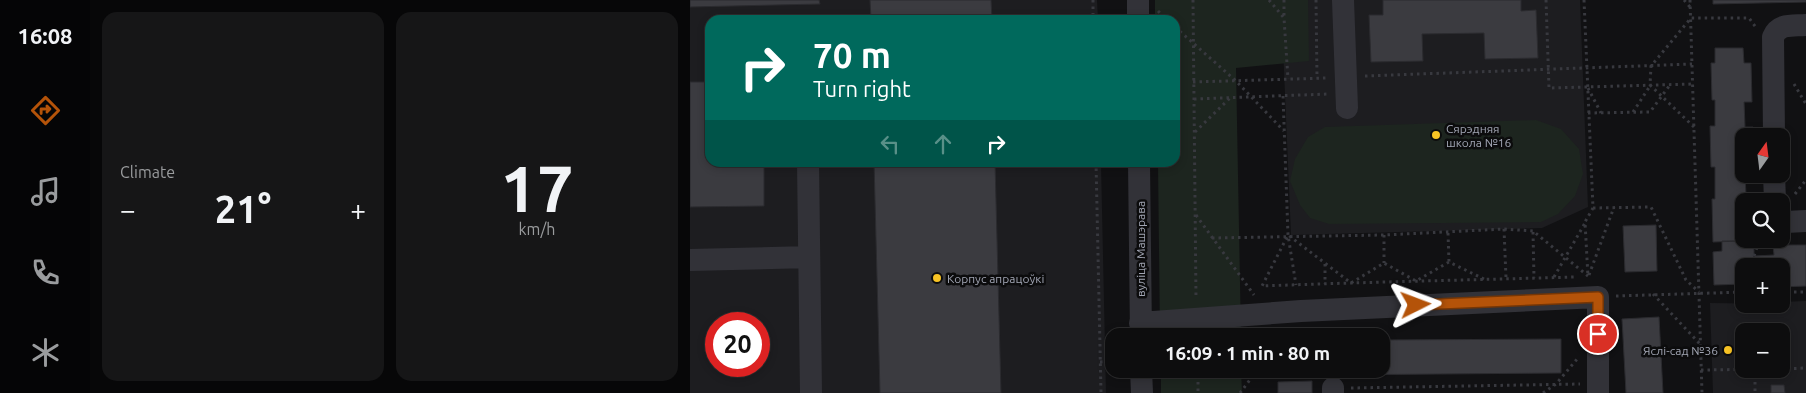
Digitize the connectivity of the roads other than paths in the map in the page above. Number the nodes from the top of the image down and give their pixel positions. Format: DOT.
graph roads {
  1 [pos="1138,0"];
  2 [pos="1343,0"];
  3 [pos="1138,15"];
  4 [pos="1806,25"];
  5 [pos="1347,93"];
  6 [pos="1774,128"];
  7 [pos="808,167"];
  8 [pos="1139,167"];
  9 [pos="1806,221"];
  10 [pos="1790,222"];
  11 [pos="810,257"];
  12 [pos="690,260"];
  13 [pos="1140,328"];
  14 [pos="1150,328"];
  15 [pos="1141,378"];
  16 [pos="1598,389"];
  17 [pos="811,393"];
  18 [pos="1142,393"];
  1 -- 3 [label="street"];
  2 -- 5 [label="street"];
  4 -- 6 [label="street"];
  7 -- 11 [label="street"];
  8 -- 13 [label="street, вуліца Машэрава"];
  9 -- 10 [label="street"];
  11 -- 12 [label="street"];
  11 -- 17 [label="street"];
  14 -- 16 [label="street"];
  15 -- 18 [label="street"];
}
